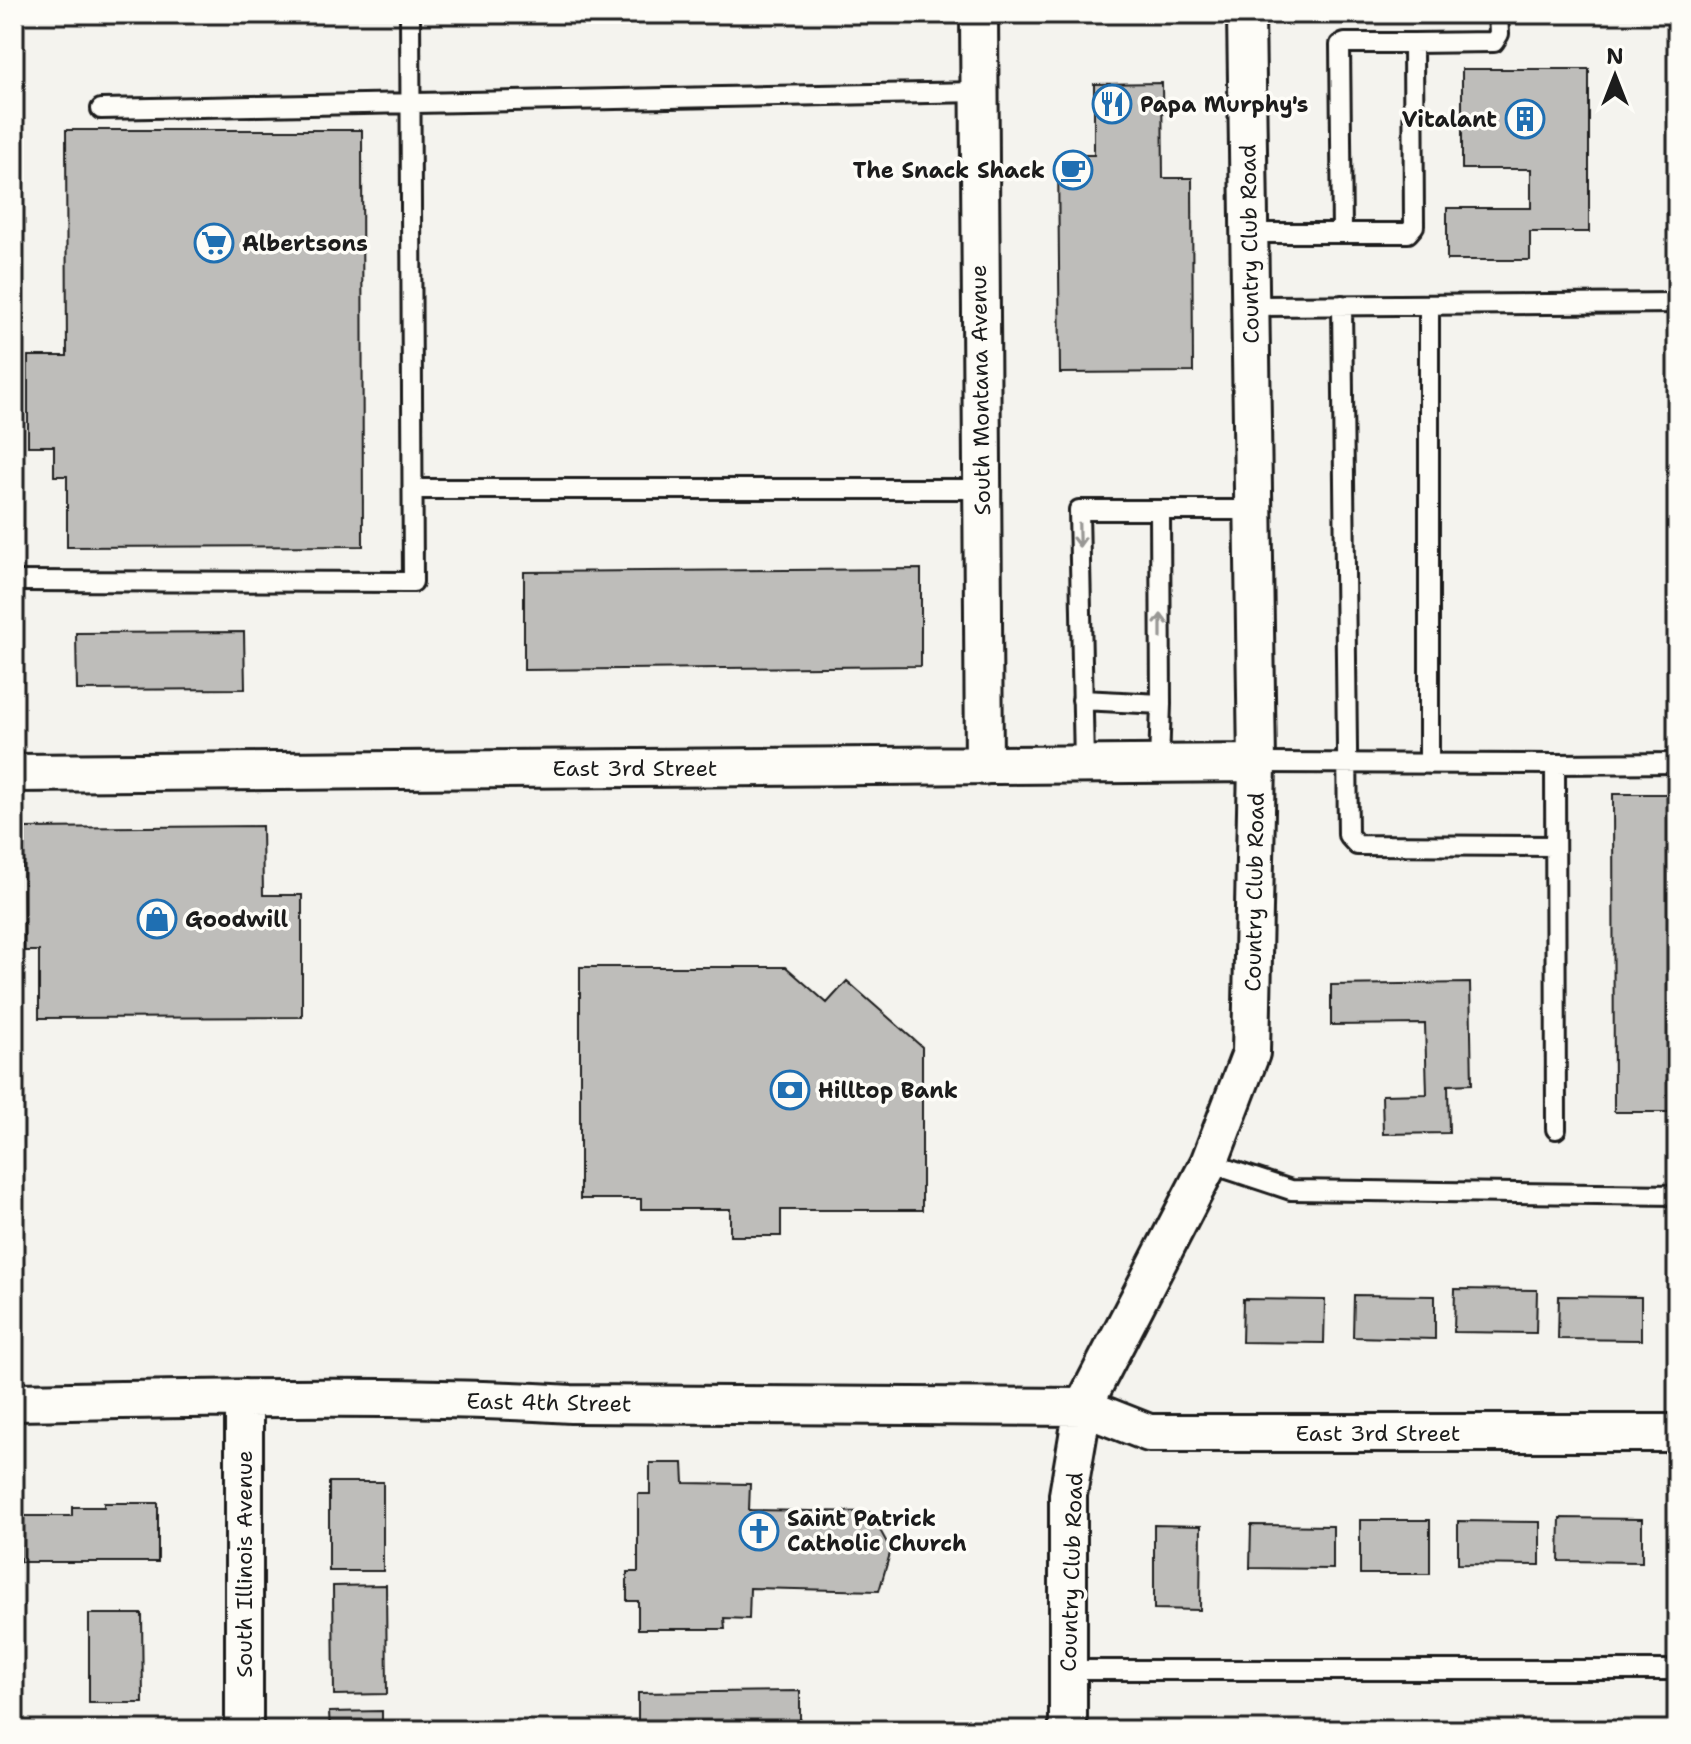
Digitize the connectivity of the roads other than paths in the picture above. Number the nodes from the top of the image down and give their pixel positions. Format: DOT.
graph roads {
  1 [pos="410,14"];
  2 [pos="979,14"];
  3 [pos="1246,14"];
  4 [pos="1498,14"];
  5 [pos="1413,43"];
  6 [pos="979,92"];
  7 [pos="410,103"];
  8 [pos="101,109"];
  9 [pos="1249,233"];
  10 [pos="1342,233"];
  11 [pos="1677,303"];
  12 [pos="1342,305"];
  13 [pos="1429,305"];
  14 [pos="1250,306"];
  15 [pos="413,489"];
  16 [pos="981,489"];
  17 [pos="1253,510"];
  18 [pos="1160,511"];
  19 [pos="14,581"];
  20 [pos="1082,700"];
  21 [pos="1161,704"];
  22 [pos="1257,763"];
  23 [pos="1349,763"];
  24 [pos="1677,763"];
  25 [pos="1159,764"];
  26 [pos="1429,764"];
  27 [pos="1555,764"];
  28 [pos="1084,765"];
  29 [pos="984,766"];
  30 [pos="14,773"];
  31 [pos="1555,846"];
  32 [pos="1556,1129"];
  33 [pos="1209,1163"];
  34 [pos="1677,1195"];
  35 [pos="244,1398"];
  36 [pos="14,1402"];
  37 [pos="1083,1407"];
  38 [pos="1677,1433"];
  39 [pos="1067,1670"];
  40 [pos="1677,1670"];
  41 [pos="244,1730"];
  42 [pos="1068,1730"];
  1 -- 7 [label="lane"];
  2 -- 6 [label="street, South Montana Avenue"];
  3 -- 9 [label="street, Country Club Road"];
  4 -- 5 [label="lane"];
  5 -- 10 [label="lane"];
  5 -- 10 [label="lane"];
  6 -- 7 [label="lane"];
  6 -- 16 [label="street, South Montana Avenue"];
  7 -- 8 [label="lane"];
  7 -- 15 [label="lane"];
  9 -- 10 [label="lane"];
  9 -- 14 [label="street, Country Club Road"];
  11 -- 13 [label="lane"];
  12 -- 13 [label="lane"];
  12 -- 14 [label="lane"];
  12 -- 23 [label="lane"];
  13 -- 26 [label="lane"];
  14 -- 17 [label="street, Country Club Road"];
  15 -- 16 [label="lane"];
  15 -- 19 [label="lane"];
  16 -- 29 [label="street, South Montana Avenue"];
  17 -- 18 [label="lane"];
  17 -- 22 [label="street, Country Club Road"];
  18 -- 20 [label="lane, one-way"];
  21 -- 18 [label="lane, one-way"];
  20 -- 21 [label="lane"];
  20 -- 28 [label="lane"];
  21 -- 25 [label="lane"];
  22 -- 23 [label="lane"];
  22 -- 25 [label="street, East 3rd Street"];
  22 -- 33 [label="street, Country Club Road"];
  23 -- 26 [label="lane"];
  23 -- 31 [label="lane"];
  24 -- 27 [label="lane"];
  25 -- 28 [label="street, East 3rd Street"];
  26 -- 27 [label="lane"];
  27 -- 31 [label="lane"];
  28 -- 29 [label="street, East 3rd Street"];
  29 -- 30 [label="street, East 3rd Street"];
  31 -- 32 [label="lane"];
  33 -- 34 [label="lane"];
  33 -- 37 [label="street, Country Club Road"];
  35 -- 36 [label="street, East 4th Street"];
  35 -- 37 [label="street, East 4th Street"];
  35 -- 41 [label="street, South Illinois Avenue"];
  37 -- 38 [label="street, East 3rd Street"];
  37 -- 39 [label="street, Country Club Road"];
  39 -- 40 [label="lane"];
  39 -- 42 [label="street, Country Club Road"];
}
